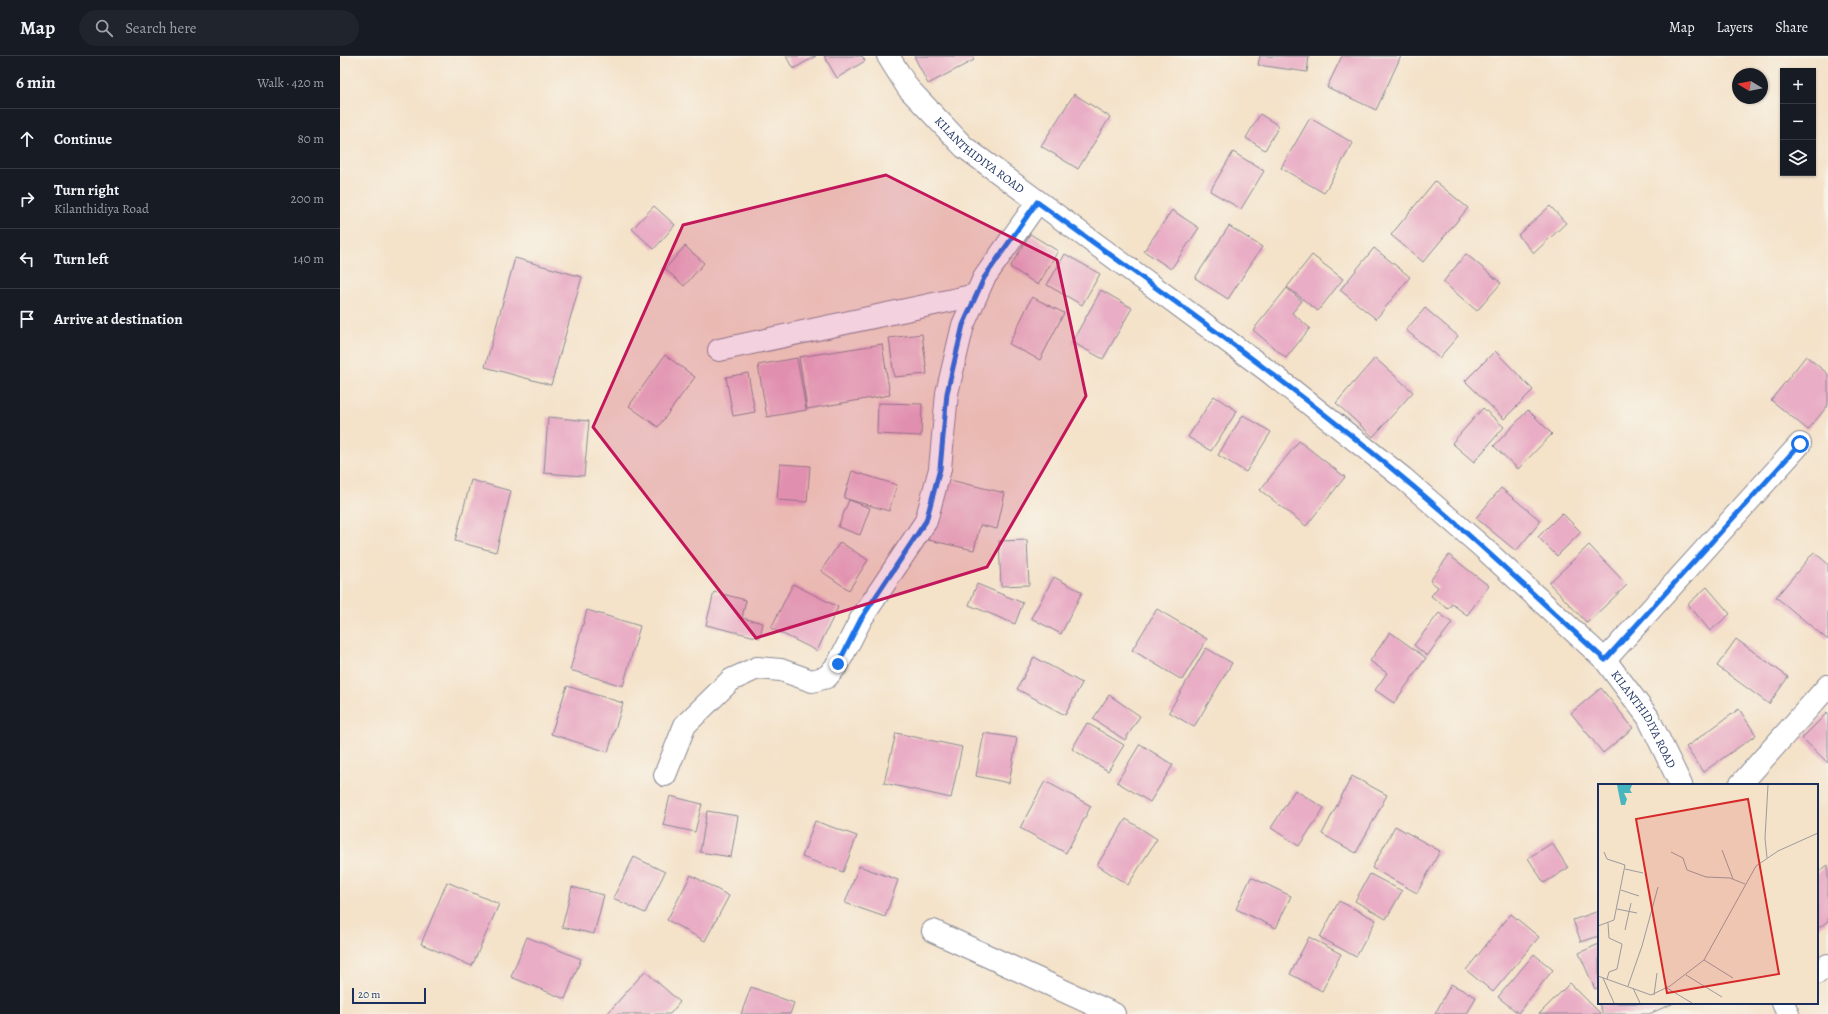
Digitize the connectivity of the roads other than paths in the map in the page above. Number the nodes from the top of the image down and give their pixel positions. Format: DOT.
graph roads {
  1 [pos="888,56"];
  2 [pos="1037,202"];
  3 [pos="976,295"];
  4 [pos="719,350"];
  5 [pos="1800,444"];
  6 [pos="1605,660"];
  7 [pos="1828,686"];
  8 [pos="665,775"];
  9 [pos="1681,784"];
  10 [pos="1741,784"];
  11 [pos="933,931"];
  12 [pos="1828,965"];
  13 [pos="1818,972"];
  14 [pos="1783,1004"];
  15 [pos="1114,1014"];
  16 [pos="1788,1014"];
  1 -- 2 [label="street, KILANTHIDIYA ROAD"];
  2 -- 3 [label="street"];
  2 -- 6 [label="street, KILANTHIDIYA ROAD"];
  3 -- 4 [label="street"];
  3 -- 8 [label="street"];
  5 -- 6 [label="street"];
  6 -- 9 [label="street, KILANTHIDIYA ROAD"];
  7 -- 10 [label="street"];
  11 -- 15 [label="street"];
  12 -- 13 [label="street"];
  14 -- 16 [label="street"];
}
